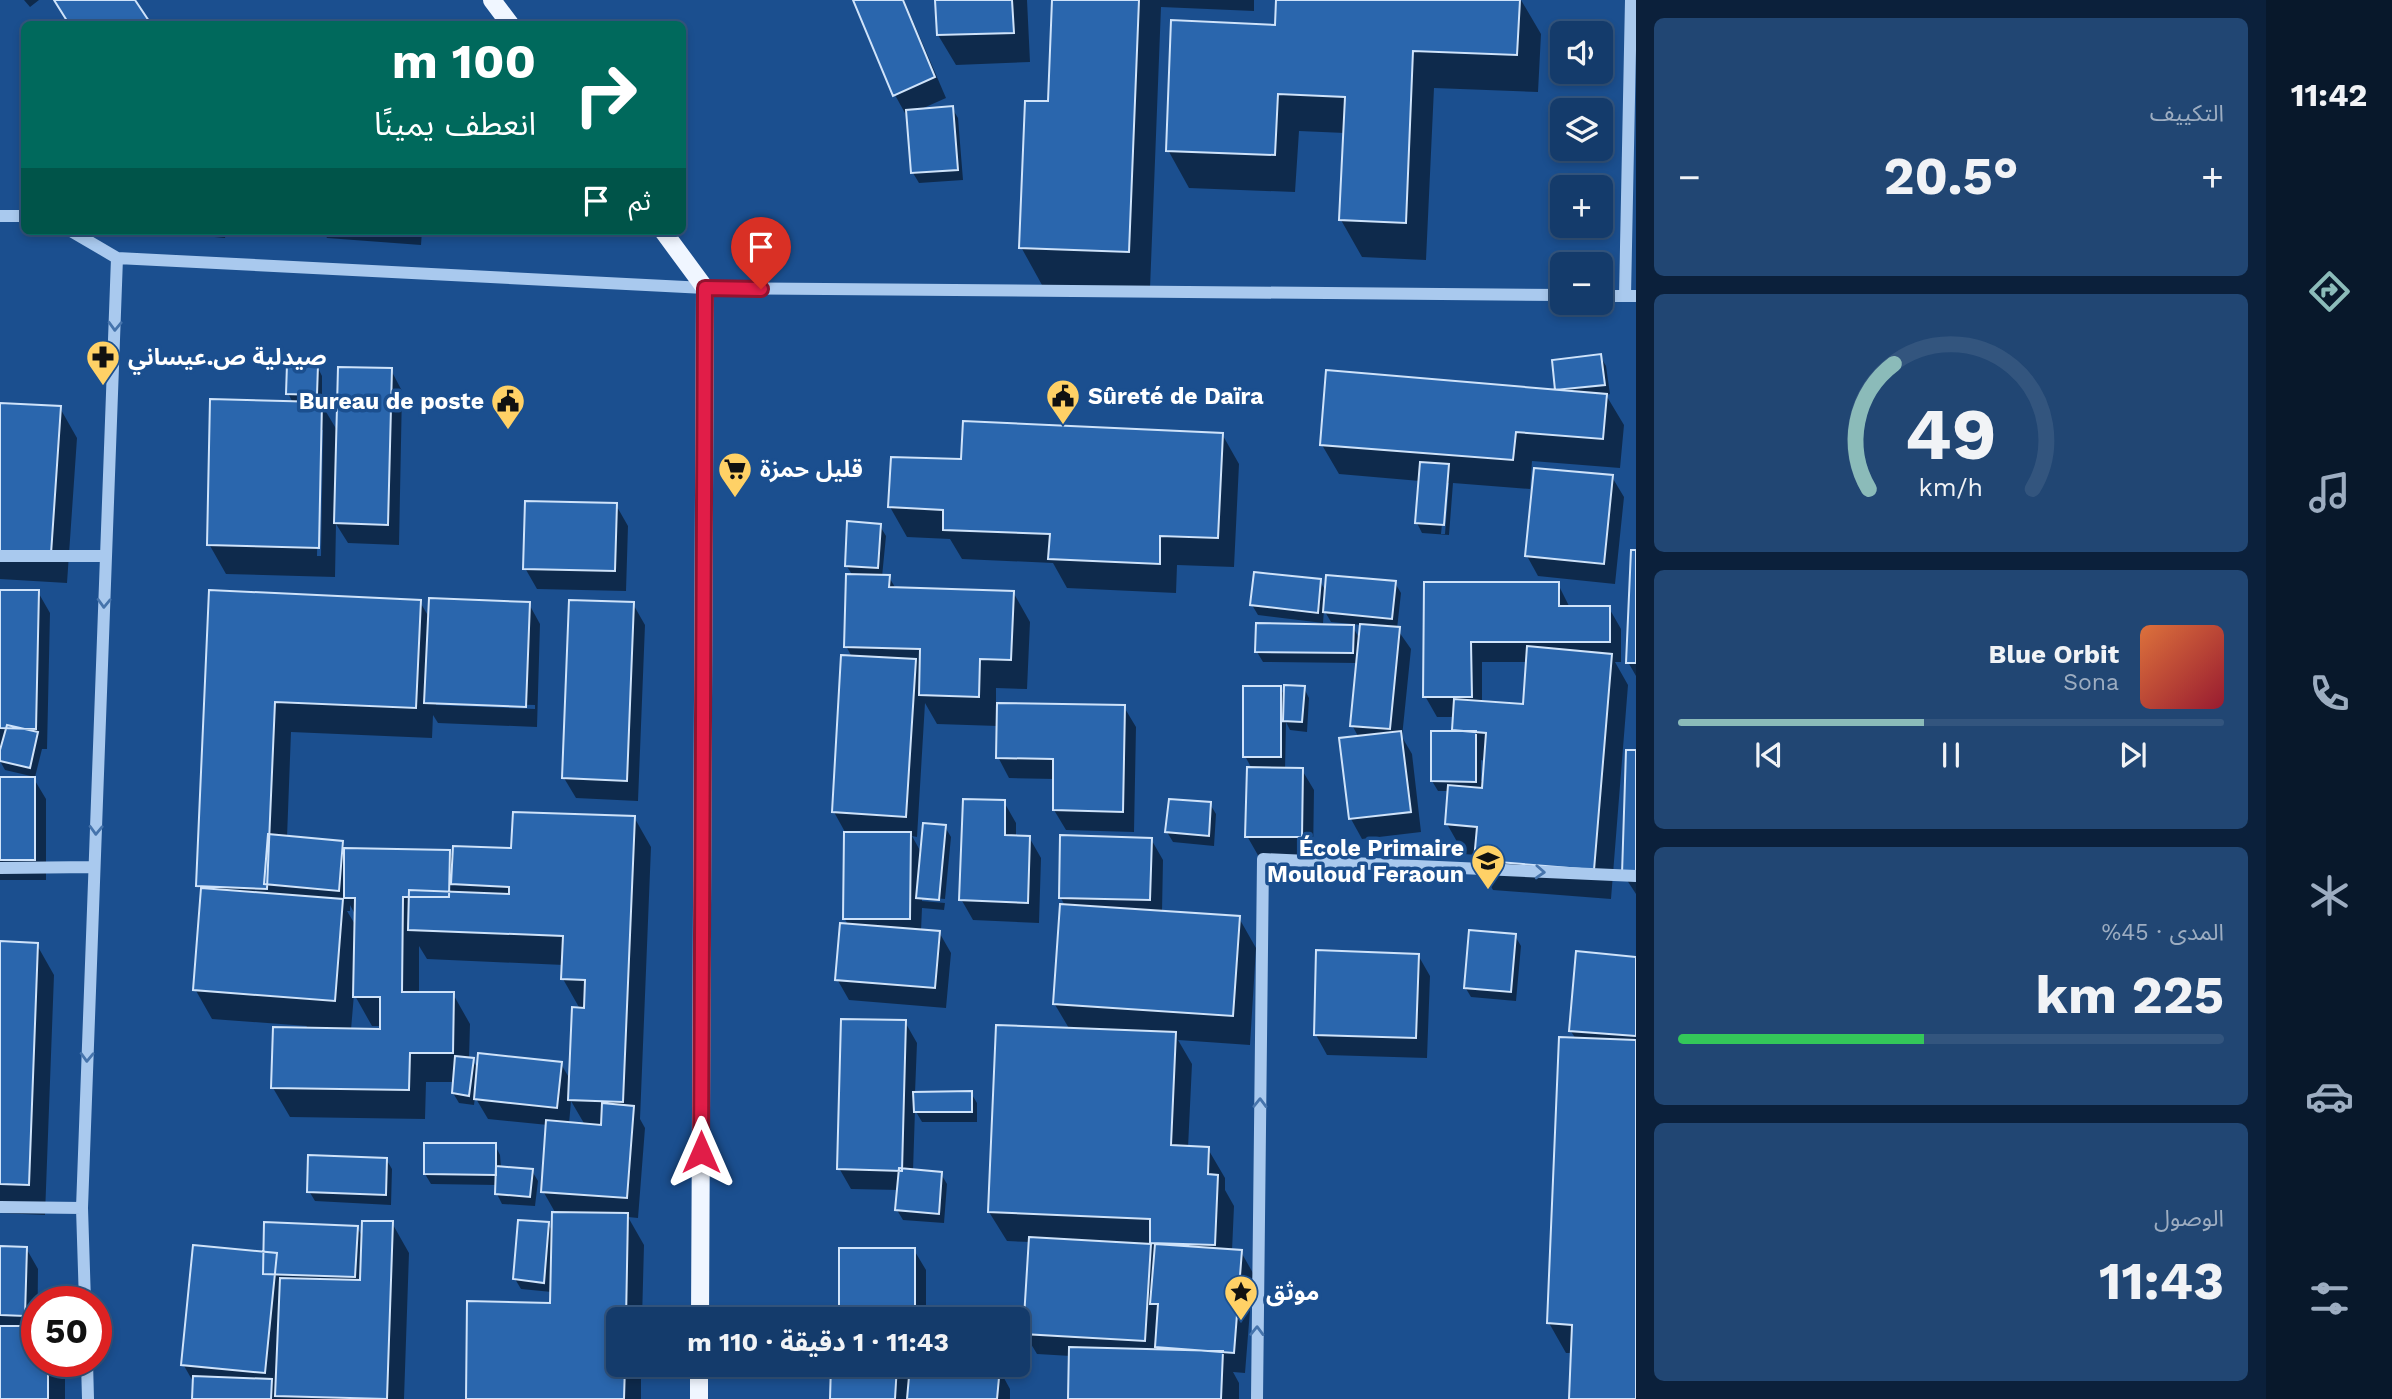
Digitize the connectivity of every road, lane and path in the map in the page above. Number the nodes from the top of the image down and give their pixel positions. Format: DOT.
graph roads {
  1 [pos="492,0"];
  2 [pos="1631,0"];
  3 [pos="508,21"];
  4 [pos="0,216"];
  5 [pos="21,216"];
  6 [pos="78,235"];
  7 [pos="666,235"];
  8 [pos="117,258"];
  9 [pos="705,288"];
  10 [pos="1550,295"];
  11 [pos="1630,296"];
  12 [pos="0,556"];
  13 [pos="106,556"];
  14 [pos="94,867"];
  15 [pos="0,868"];
  16 [pos="1636,876"];
  17 [pos="0,1207"];
  18 [pos="82,1208"];
  19 [pos="84,1286"];
  20 [pos="700,1307"];
  21 [pos="87,1377"];
  22 [pos="699,1377"];
  23 [pos="88,1399"];
  24 [pos="699,1399"];
  25 [pos="1256,1399"];
  1 -- 3 [label="main road"];
  2 -- 11 [label="street"];
  4 -- 5 [label="street"];
  6 -- 8 [label="street"];
  7 -- 9 [label="main road"];
  8 -- 9 [label="street"];
  8 -- 13 [label="street, one-way"];
  9 -- 10 [label="street"];
  9 -- 20 [label="main road"];
  12 -- 13 [label="street"];
  13 -- 14 [label="street, one-way"];
  14 -- 15 [label="street"];
  14 -- 18 [label="street, one-way"];
  25 -- 16 [label="street, one-way"];
  17 -- 18 [label="street"];
  18 -- 19 [label="street"];
  21 -- 23 [label="street"];
  22 -- 24 [label="main road"];
}
